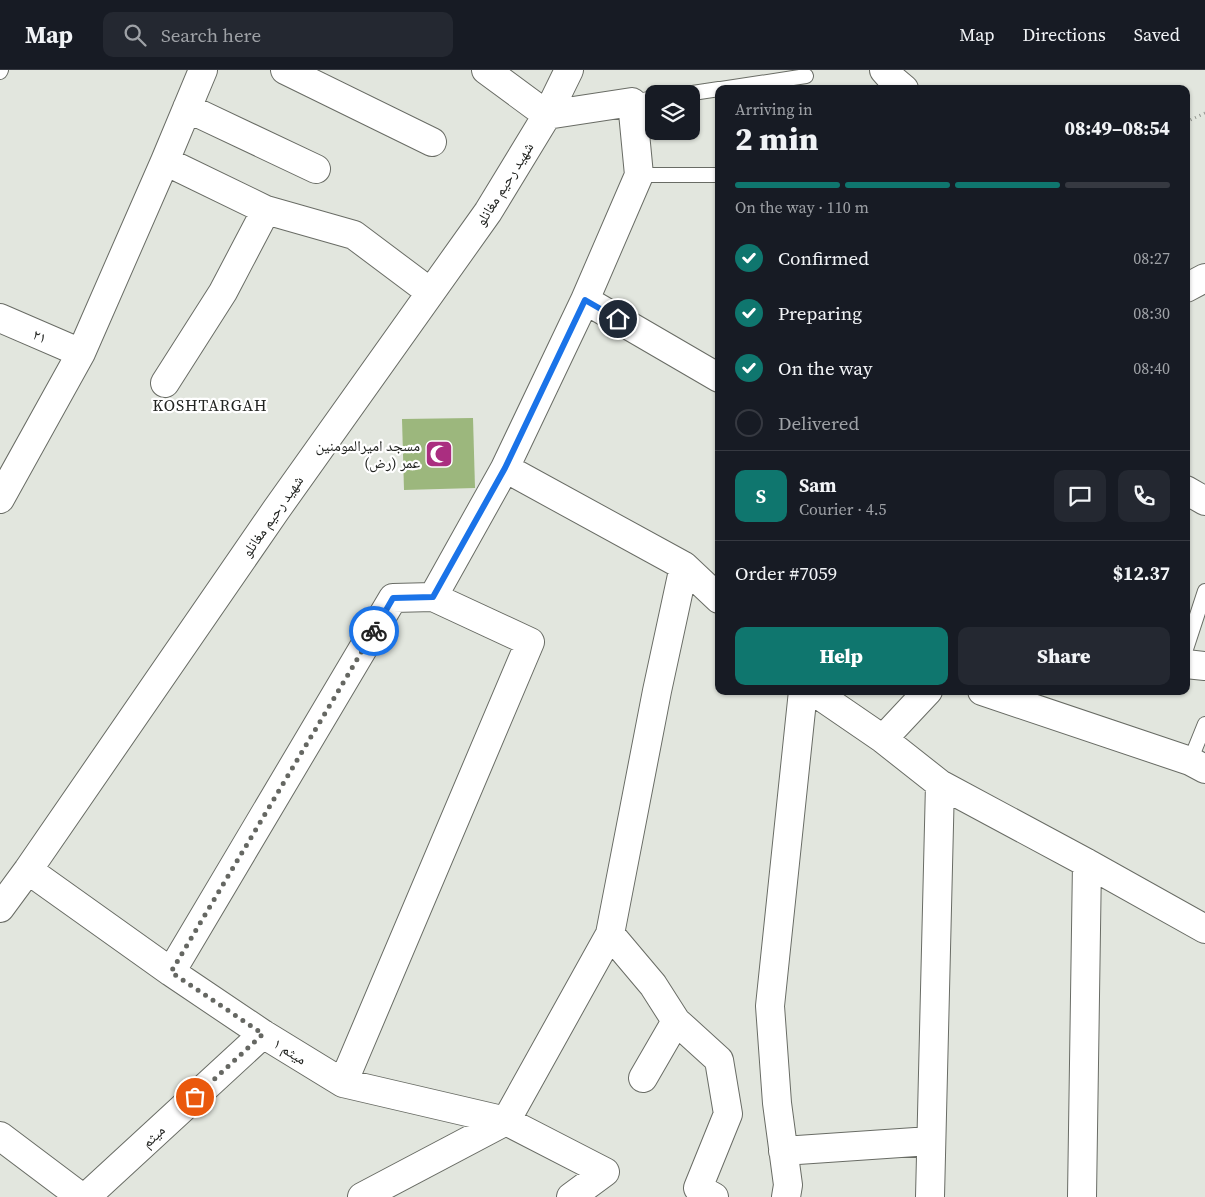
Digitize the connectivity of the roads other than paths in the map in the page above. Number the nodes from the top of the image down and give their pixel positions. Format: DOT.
graph roads {
  1 [pos="203,70"];
  2 [pos="285,70"];
  3 [pos="486,70"];
  4 [pos="569,70"];
  5 [pos="884,70"];
  6 [pos="806,78"];
  7 [pos="751,85"];
  8 [pos="899,85"];
  9 [pos="715,90"];
  10 [pos="700,92"];
  11 [pos="643,100"];
  12 [pos="187,108"];
  13 [pos="547,114"];
  14 [pos="432,142"];
  15 [pos="165,161"];
  16 [pos="316,169"];
  17 [pos="640,175"];
  18 [pos="715,175"];
  19 [pos="266,210"];
  20 [pos="1205,278"];
  21 [pos="1190,286"];
  22 [pos="430,292"];
  23 [pos="585,300"];
  24 [pos="0,318"];
  25 [pos="81,354"];
  26 [pos="715,376"];
  27 [pos="165,383"];
  28 [pos="505,468"];
  29 [pos="1190,492"];
  30 [pos="0,499"];
  31 [pos="1205,501"];
  32 [pos="684,566"];
  33 [pos="1205,591"];
  34 [pos="715,595"];
  35 [pos="433,597"];
  36 [pos="1190,637"];
  37 [pos="1190,664"];
  38 [pos="1205,666"];
  39 [pos="803,695"];
  40 [pos="819,695"];
  41 [pos="924,695"];
  42 [pos="994,695"];
  43 [pos="1205,724"];
  44 [pos="883,739"];
  45 [pos="1198,764"];
  46 [pos="940,784"];
  47 [pos="1088,863"];
  48 [pos="28,870"];
  49 [pos="0,908"];
  50 [pos="1205,929"];
  51 [pos="610,934"];
  52 [pos="171,972"];
  53 [pos="676,1021"];
  54 [pos="263,1034"];
  55 [pos="643,1078"];
  56 [pos="343,1083"];
  57 [pos="506,1121"];
  58 [pos="0,1136"];
  59 [pos="930,1141"];
  60 [pos="783,1151"];
  61 [pos="700,1194"];
  62 [pos="81,1197"];
  63 [pos="86,1197"];
  64 [pos="362,1197"];
  65 [pos="571,1197"];
  66 [pos="786,1197"];
  67 [pos="930,1197"];
  68 [pos="1082,1197"];
  1 -- 12 [label="street"];
  2 -- 14 [label="street"];
  3 -- 13 [label="street"];
  4 -- 13 [label="street, شهید رحیم مغانلو"];
  5 -- 8 [label="street"];
  6 -- 7 [label="lane"];
  9 -- 10 [label="lane"];
  11 -- 13 [label="street"];
  11 -- 17 [label="street"];
  12 -- 15 [label="street"];
  12 -- 16 [label="street"];
  13 -- 22 [label="street, شهید رحیم مغانلو"];
  15 -- 19 [label="street"];
  15 -- 25 [label="street"];
  17 -- 18 [label="lane"];
  17 -- 23 [label="street"];
  19 -- 22 [label="street"];
  19 -- 27 [label="street"];
  20 -- 21 [label="street"];
  22 -- 48 [label="street, شهید رحیم مغانلو"];
  23 -- 26 [label="street"];
  23 -- 28 [label="street"];
  24 -- 25 [label="street, ۲۱"];
  25 -- 30 [label="street"];
  28 -- 32 [label="street"];
  28 -- 35 [label="street"];
  29 -- 31 [label="street"];
  32 -- 34 [label="street"];
  32 -- 51 [label="street"];
  33 -- 36 [label="lane"];
  35 -- 52 [label="street"];
  35 -- 56 [label="street"];
  37 -- 38 [label="street"];
  39 -- 60 [label="street"];
  40 -- 44 [label="street"];
  41 -- 44 [label="street"];
  42 -- 45 [label="street"];
  43 -- 45 [label="lane"];
  44 -- 46 [label="street"];
  46 -- 47 [label="street"];
  46 -- 59 [label="street"];
  47 -- 50 [label="street"];
  47 -- 68 [label="street"];
  48 -- 49 [label="street, شهید رحیم مغانلو"];
  48 -- 52 [label="street, ۱ میثم"];
  51 -- 53 [label="street"];
  51 -- 57 [label="street"];
  52 -- 54 [label="street, ۱ میثم"];
  53 -- 55 [label="street"];
  53 -- 61 [label="street"];
  54 -- 56 [label="street, ۱ میثم"];
  54 -- 63 [label="street, میثم"];
  56 -- 57 [label="street, ۱ میثم"];
  57 -- 64 [label="street"];
  57 -- 65 [label="street, ۱ میثم"];
  58 -- 62 [label="street"];
  59 -- 60 [label="street"];
  59 -- 67 [label="street"];
  60 -- 66 [label="street"];
}
